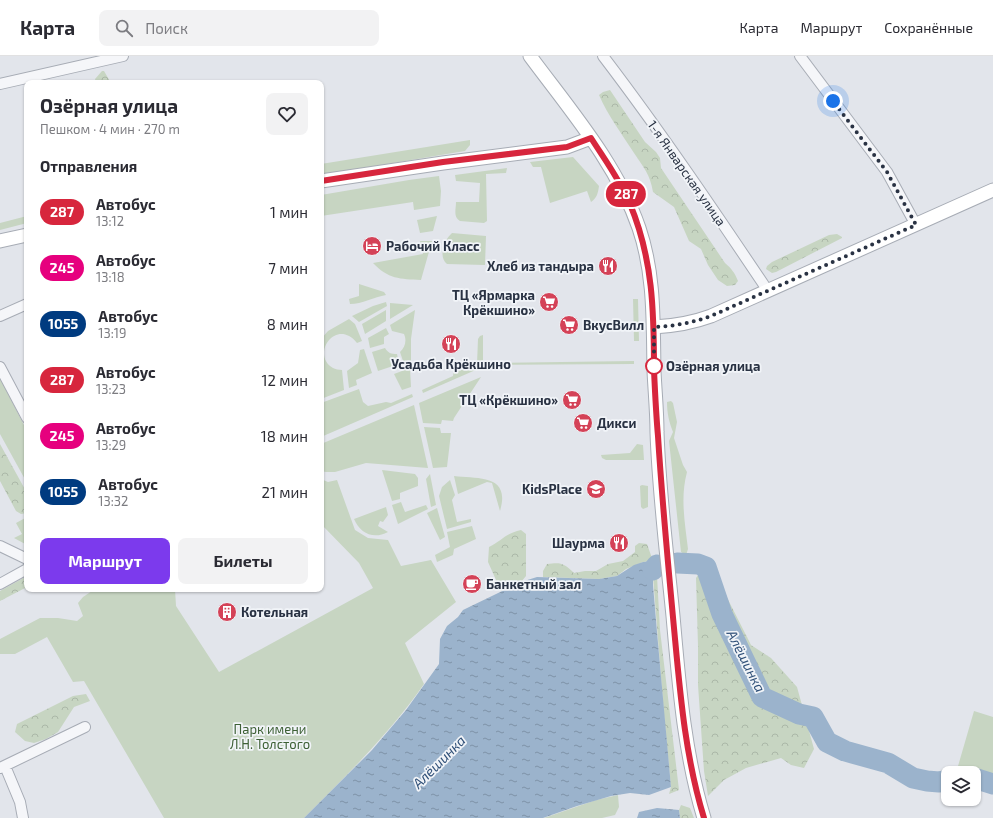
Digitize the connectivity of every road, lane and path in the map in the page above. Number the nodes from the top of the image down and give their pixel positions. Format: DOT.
graph roads {
  1 [pos="122,56"];
  2 [pos="530,56"];
  3 [pos="603,56"];
  4 [pos="800,56"];
  5 [pos="0,84"];
  6 [pos="591,138"];
  7 [pos="324,181"];
  8 [pos="993,190"];
  9 [pos="916,225"];
  10 [pos="24,236"];
  11 [pos="0,241"];
  12 [pos="768,291"];
  13 [pos="24,305"];
  14 [pos="0,316"];
  15 [pos="654,327"];
  16 [pos="0,367"];
  17 [pos="24,412"];
  18 [pos="0,547"];
  19 [pos="24,558"];
  20 [pos="24,571"];
  21 [pos="0,584"];
  22 [pos="85,727"];
  23 [pos="2,767"];
  24 [pos="23,818"];
  25 [pos="704,818"];
  1 -- 5 [label="street"];
  2 -- 6 [label="main road"];
  3 -- 12 [label="street, 1-я Январская улица"];
  4 -- 9 [label="street"];
  6 -- 7 [label="main road"];
  6 -- 15 [label="main road"];
  8 -- 9 [label="main road"];
  9 -- 12 [label="main road"];
  10 -- 11 [label="main road"];
  12 -- 15 [label="main road"];
  13 -- 14 [label="street"];
  15 -- 25 [label="main road"];
  16 -- 17 [label="street"];
  18 -- 19 [label="street"];
  20 -- 21 [label="street"];
  22 -- 23 [label="street"];
  23 -- 24 [label="street"];
}
